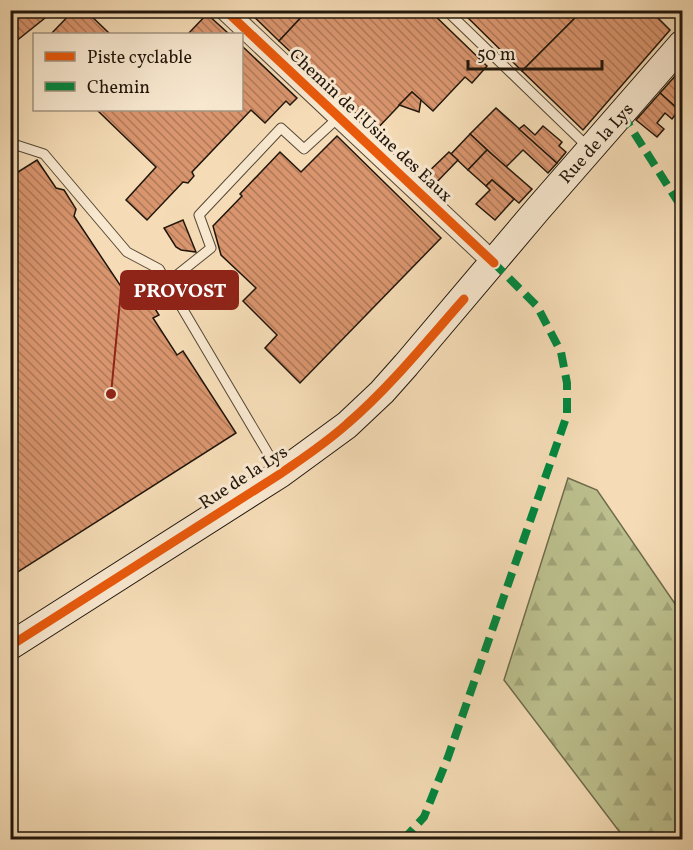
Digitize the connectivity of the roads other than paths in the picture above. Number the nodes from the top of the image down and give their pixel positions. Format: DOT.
graph roads {
  1 [pos="225,10"];
  2 [pos="447,10"];
  3 [pos="680,54"];
  4 [pos="339,117"];
  5 [pos="10,143"];
  6 [pos="590,149"];
  7 [pos="494,263"];
  8 [pos="167,283"];
  9 [pos="280,474"];
  10 [pos="10,646"];
  1 -- 4 [label="street, Chemin de l'Usine des Eaux"];
  2 -- 6 [label="lane"];
  3 -- 6 [label="main road, Rue de la Lys"];
  4 -- 7 [label="street, Chemin de l'Usine des Eaux"];
  4 -- 8 [label="lane"];
  5 -- 8 [label="lane"];
  6 -- 7 [label="main road, Rue de la Lys"];
  7 -- 9 [label="main road, Rue de la Lys"];
  8 -- 9 [label="lane"];
  9 -- 10 [label="main road, Rue de la Lys"];
}
